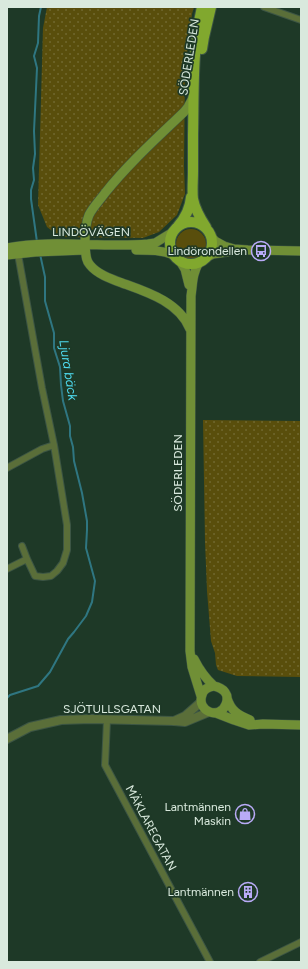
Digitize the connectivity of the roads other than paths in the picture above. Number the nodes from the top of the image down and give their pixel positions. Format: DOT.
graph roads {
  1 [pos="202,7"];
  2 [pos="211,7"];
  3 [pos="264,7"];
  4 [pos="301,20"];
  5 [pos="193,98"];
  6 [pos="194,112"];
  7 [pos="192,190"];
  8 [pos="206,227"];
  9 [pos="176,229"];
  10 [pos="211,236"];
  11 [pos="85,247"];
  12 [pos="7,248"];
  13 [pos="38,248"];
  14 [pos="244,250"];
  15 [pos="301,251"];
  16 [pos="7,254"];
  17 [pos="18,254"];
  18 [pos="177,258"];
  19 [pos="203,259"];
  20 [pos="191,296"];
  21 [pos="191,331"];
  22 [pos="54,445"];
  23 [pos="7,468"];
  24 [pos="22,546"];
  25 [pos="27,559"];
  26 [pos="7,569"];
  27 [pos="190,651"];
  28 [pos="214,686"];
  29 [pos="227,697"];
  30 [pos="201,699"];
  31 [pos="213,712"];
  32 [pos="107,720"];
  33 [pos="174,721"];
  34 [pos="262,724"];
  35 [pos="301,725"];
  36 [pos="7,739"];
  37 [pos="301,942"];
  38 [pos="210,962"];
  39 [pos="260,962"];
  1 -- 5 [label="main road, SÖDERLEDEN"];
  2 -- 6 [label="main road, SÖDERLEDEN"];
  3 -- 4 [label="street"];
  5 -- 6 [label="main road, SÖDERLEDEN"];
  5 -- 11 [label="main road"];
  6 -- 7 [label="main road, SÖDERLEDEN"];
  7 -- 8 [label="main road, SÖDERLEDEN"];
  7 -- 9 [label="main road, SÖDERLEDEN"];
  8 -- 9 [label="main road"];
  8 -- 10 [label="main road"];
  9 -- 11 [label="main road, LINDÖVÄGEN"];
  9 -- 18 [label="main road"];
  10 -- 14 [label="main road"];
  10 -- 19 [label="main road"];
  11 -- 13 [label="main road, LINDÖVÄGEN"];
  11 -- 18 [label="main road, LINDÖVÄGEN"];
  11 -- 21 [label="main road"];
  12 -- 13 [label="main road, LINDÖVÄGEN"];
  13 -- 17 [label="main road, LINDÖVÄGEN"];
  14 -- 15 [label="main road"];
  14 -- 19 [label="main road"];
  16 -- 17 [label="main road, LINDÖVÄGEN"];
  17 -- 22 [label="street"];
  18 -- 19 [label="main road"];
  18 -- 20 [label="main road, SÖDERLEDEN"];
  19 -- 20 [label="main road, SÖDERLEDEN"];
  20 -- 21 [label="main road, SÖDERLEDEN"];
  21 -- 27 [label="main road, SÖDERLEDEN"];
  22 -- 23 [label="street"];
  22 -- 25 [label="street"];
  24 -- 25 [label="street"];
  25 -- 26 [label="street"];
  27 -- 28 [label="main road, SÖDERLEDEN"];
  27 -- 30 [label="main road, SÖDERLEDEN"];
  28 -- 29 [label="main road"];
  28 -- 30 [label="main road"];
  29 -- 31 [label="main road"];
  29 -- 34 [label="main road"];
  30 -- 31 [label="main road"];
  30 -- 33 [label="street, SJÖTULLSGATAN"];
  31 -- 33 [label="street, SJÖTULLSGATAN"];
  31 -- 34 [label="main road"];
  32 -- 33 [label="street, SJÖTULLSGATAN"];
  32 -- 36 [label="street, SJÖTULLSGATAN"];
  32 -- 38 [label="street, MÄKLAREGATAN"];
  34 -- 35 [label="main road"];
  37 -- 39 [label="street"];
}
